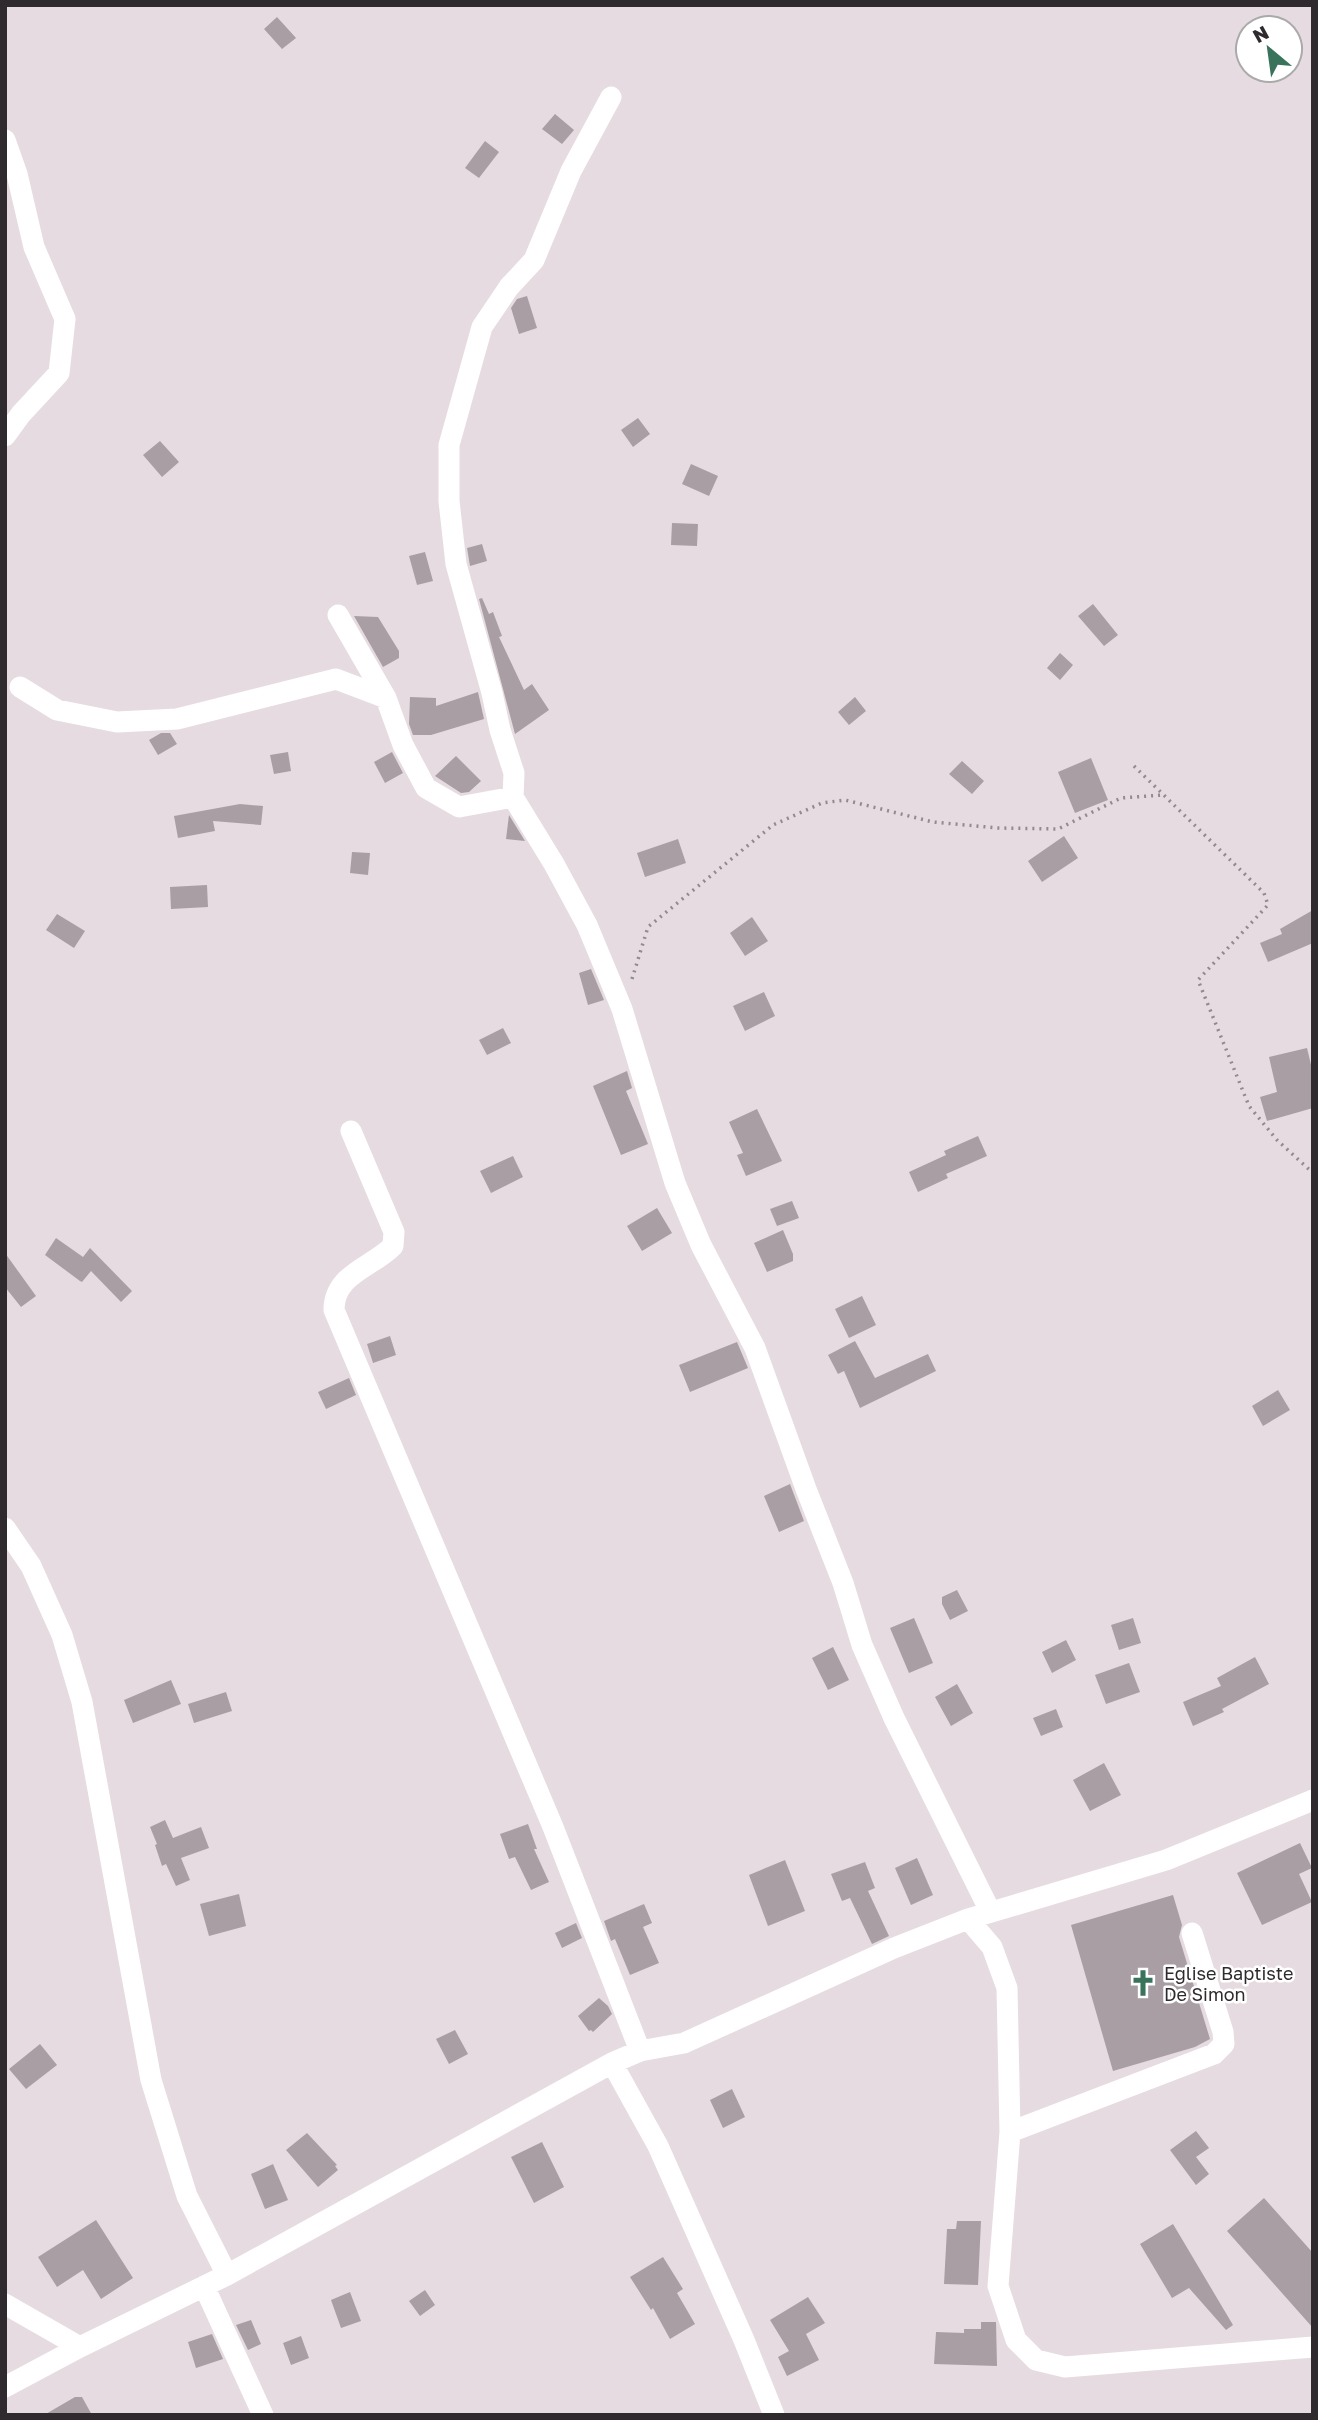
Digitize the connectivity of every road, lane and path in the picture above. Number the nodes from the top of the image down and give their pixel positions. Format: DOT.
graph roads {
  1 [pos="611,97"];
  2 [pos="5,140"];
  3 [pos="5,436"];
  4 [pos="338,615"];
  5 [pos="20,687"];
  6 [pos="386,698"];
  7 [pos="1134,766"];
  8 [pos="1163,795"];
  9 [pos="513,797"];
  10 [pos="622,1009"];
  11 [pos="351,1131"];
  12 [pos="1313,1173"];
  13 [pos="5,1528"];
  14 [pos="1313,1800"];
  15 [pos="990,1911"];
  16 [pos="968,1919"];
  17 [pos="1192,1933"];
  18 [pos="640,2051"];
  19 [pos="612,2063"];
  20 [pos="1010,2132"];
  21 [pos="227,2275"];
  22 [pos="204,2286"];
  23 [pos="5,2304"];
  24 [pos="80,2347"];
  25 [pos="1313,2347"];
  26 [pos="5,2387"];
  27 [pos="263,2415"];
  28 [pos="774,2415"];
  1 -- 9 [label="street"];
  2 -- 3 [label="street"];
  4 -- 6 [label="street"];
  5 -- 6 [label="street"];
  6 -- 9 [label="street"];
  7 -- 8 [label="path"];
  8 -- 10 [label="path"];
  8 -- 12 [label="path"];
  9 -- 10 [label="street"];
  10 -- 15 [label="street"];
  11 -- 18 [label="street"];
  13 -- 21 [label="street"];
  14 -- 15 [label="street"];
  15 -- 16 [label="street"];
  16 -- 18 [label="street"];
  16 -- 20 [label="street"];
  17 -- 20 [label="street"];
  18 -- 19 [label="street"];
  19 -- 21 [label="street"];
  19 -- 28 [label="street"];
  20 -- 25 [label="street"];
  21 -- 22 [label="street"];
  22 -- 24 [label="street"];
  22 -- 27 [label="street"];
  23 -- 24 [label="street"];
  24 -- 26 [label="street"];
}
